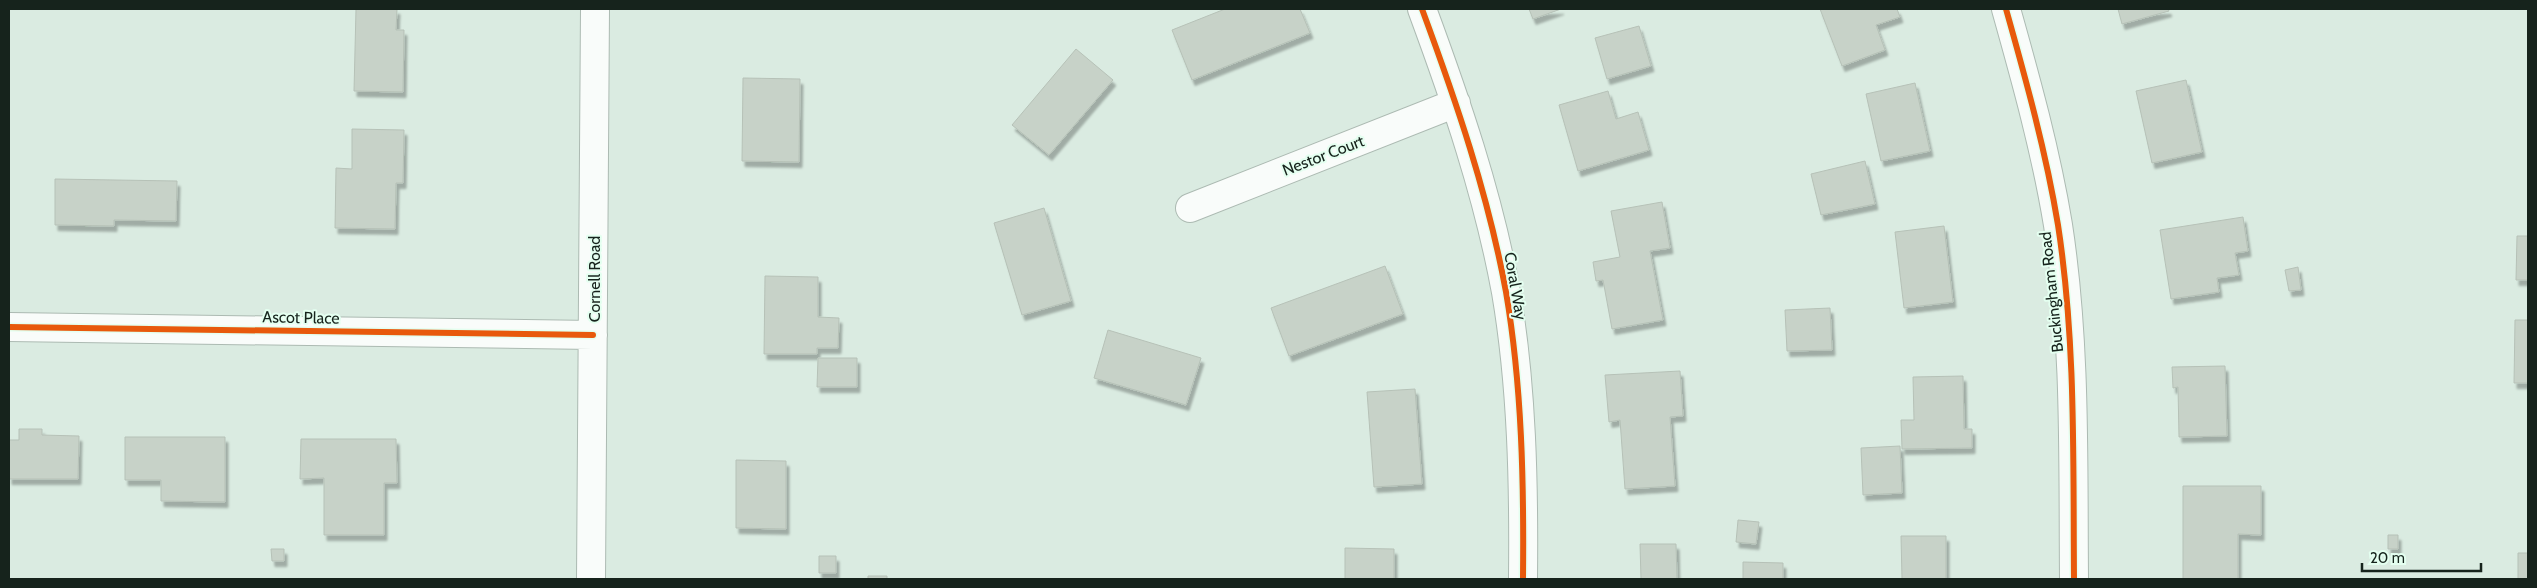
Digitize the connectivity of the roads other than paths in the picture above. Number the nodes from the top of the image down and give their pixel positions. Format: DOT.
graph roads {
  1 [pos="595,9"];
  2 [pos="1422,9"];
  3 [pos="2006,9"];
  4 [pos="1456,103"];
  5 [pos="1190,208"];
  6 [pos="9,328"];
  7 [pos="594,334"];
  8 [pos="591,579"];
  9 [pos="1523,579"];
  10 [pos="2074,579"];
  1 -- 7 [label="street, Cornell Road"];
  2 -- 4 [label="street, Coral Way"];
  3 -- 10 [label="street, Buckingham Road"];
  4 -- 5 [label="street, Nestor Court"];
  4 -- 9 [label="street, Coral Way"];
  6 -- 7 [label="street, Ascot Place"];
  7 -- 8 [label="street, Cornell Road"];
}
